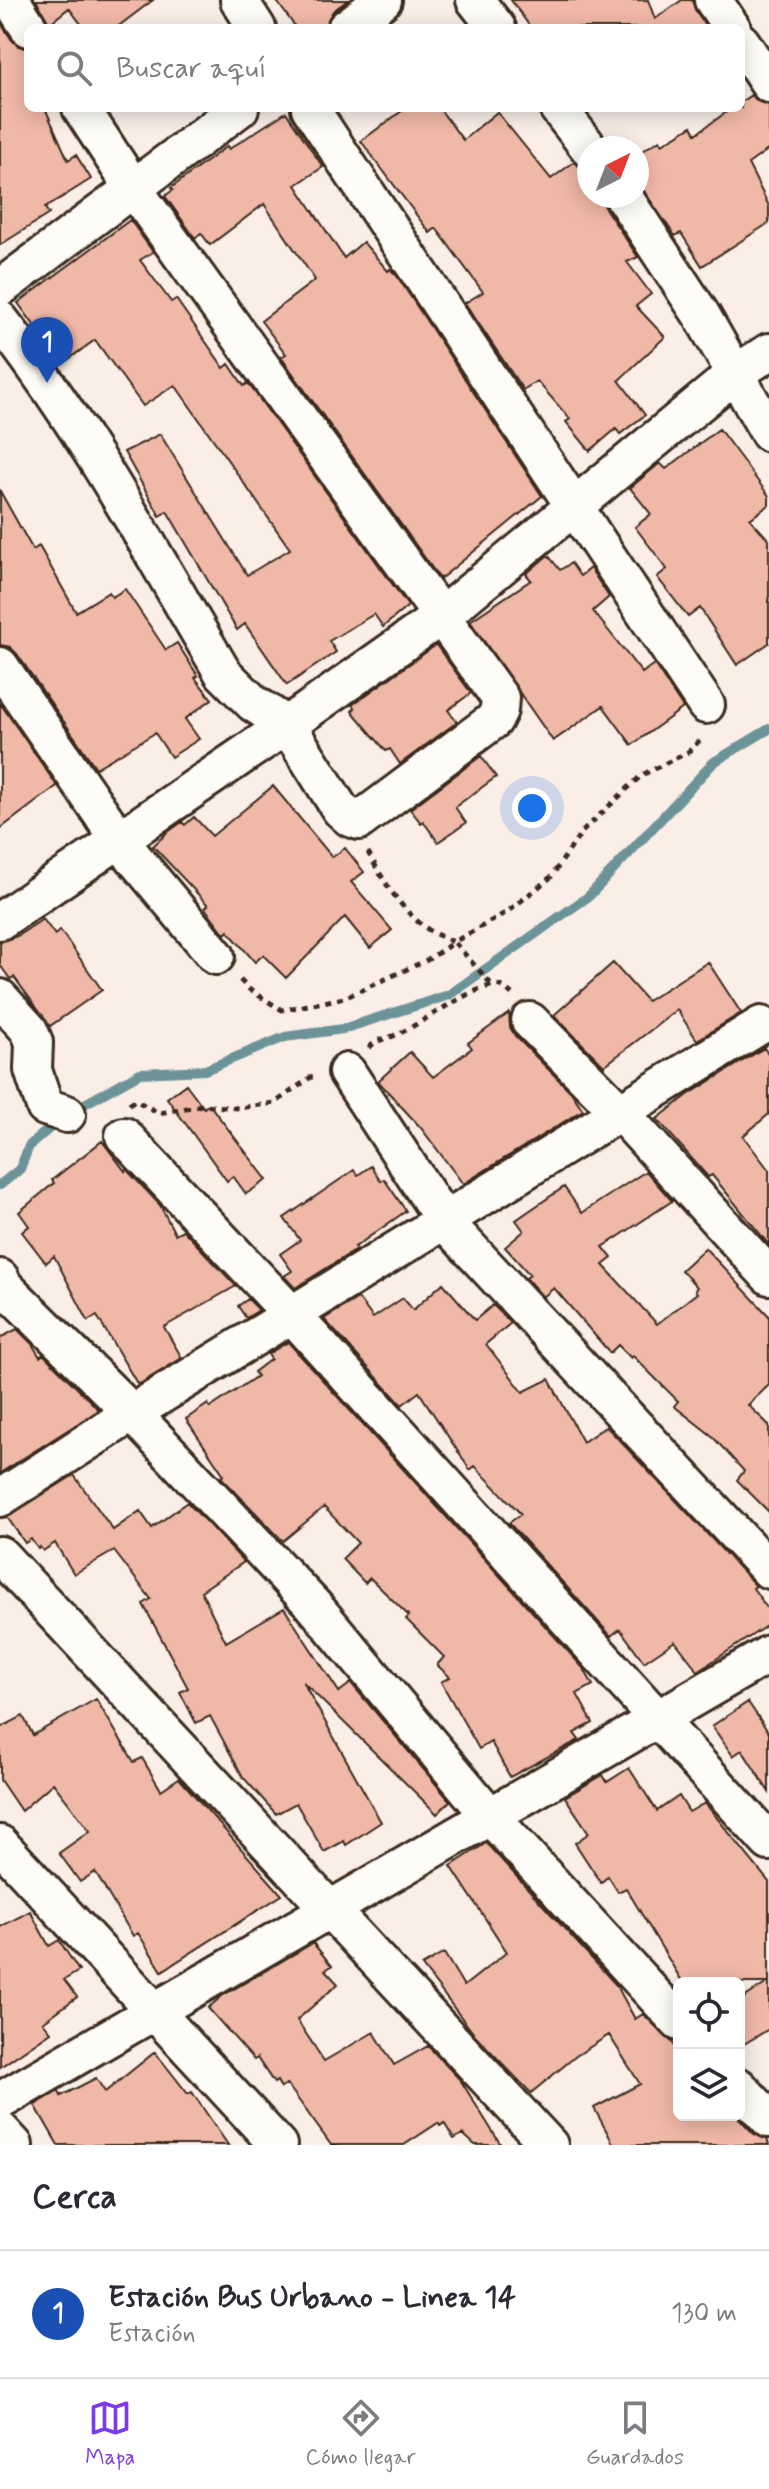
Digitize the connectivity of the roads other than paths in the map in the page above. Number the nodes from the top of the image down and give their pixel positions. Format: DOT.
graph roads {
  1 [pos="11,0"];
  2 [pos="239,0"];
  3 [pos="383,0"];
  4 [pos="475,0"];
  5 [pos="713,0"];
  6 [pos="26,24"];
  7 [pos="254,24"];
  8 [pos="351,24"];
  9 [pos="494,24"];
  10 [pos="729,24"];
  11 [pos="745,48"];
  12 [pos="769,84"];
  13 [pos="84,112"];
  14 [pos="235,112"];
  15 [pos="313,112"];
  16 [pos="561,112"];
  17 [pos="580,136"];
  18 [pos="133,188"];
  19 [pos="631,208"];
  20 [pos="0,288"];
  21 [pos="0,320"];
  22 [pos="769,352"];
  23 [pos="736,373"];
  24 [pos="769,433"];
  25 [pos="574,507"];
  26 [pos="440,617"];
  27 [pos="0,666"];
  28 [pos="706,705"];
  29 [pos="287,725"];
  30 [pos="120,841"];
  31 [pos="0,921"];
  32 [pos="216,956"];
  33 [pos="0,998"];
  34 [pos="530,1021"];
  35 [pos="761,1025"];
  36 [pos="347,1072"];
  37 [pos="620,1112"];
  38 [pos="67,1114"];
  39 [pos="124,1136"];
  40 [pos="445,1222"];
  41 [pos="769,1276"];
  42 [pos="0,1278"];
  43 [pos="293,1316"];
  44 [pos="132,1413"];
  45 [pos="0,1498"];
  46 [pos="0,1555"];
  47 [pos="769,1570"];
  48 [pos="769,1654"];
  49 [pos="658,1719"];
  50 [pos="490,1816"];
  51 [pos="769,1842"];
  52 [pos="0,1844"];
  53 [pos="329,1909"];
  54 [pos="153,2011"];
  55 [pos="673,2015"];
  56 [pos="745,2093"];
  57 [pos="0,2101"];
  58 [pos="769,2119"];
  59 [pos="0,2130"];
  60 [pos="14,2145"];
  61 [pos="278,2145"];
  62 [pos="549,2145"];
  1 -- 6 [label="street"];
  2 -- 7 [label="street"];
  3 -- 8 [label="street"];
  4 -- 9 [label="street"];
  5 -- 10 [label="street"];
  11 -- 12 [label="street"];
  13 -- 18 [label="street"];
  14 -- 18 [label="street"];
  15 -- 25 [label="street"];
  16 -- 17 [label="street"];
  18 -- 20 [label="street"];
  18 -- 26 [label="street"];
  19 -- 23 [label="street"];
  21 -- 29 [label="street"];
  22 -- 23 [label="street"];
  23 -- 24 [label="street"];
  23 -- 25 [label="street"];
  25 -- 26 [label="street"];
  25 -- 28 [label="street"];
  26 -- 29 [label="street"];
  26 -- 29 [label="street"];
  27 -- 30 [label="street"];
  29 -- 30 [label="street"];
  30 -- 31 [label="street"];
  30 -- 32 [label="street"];
  33 -- 38 [label="street"];
  34 -- 37 [label="street"];
  35 -- 37 [label="street"];
  36 -- 40 [label="street"];
  37 -- 40 [label="street"];
  37 -- 41 [label="street"];
  39 -- 43 [label="street"];
  40 -- 43 [label="street"];
  40 -- 47 [label="street"];
  42 -- 44 [label="street"];
  43 -- 44 [label="street"];
  43 -- 49 [label="street"];
  44 -- 45 [label="street"];
  44 -- 50 [label="street"];
  46 -- 53 [label="street"];
  48 -- 49 [label="street"];
  49 -- 50 [label="street"];
  49 -- 51 [label="street"];
  50 -- 53 [label="street"];
  50 -- 55 [label="street"];
  52 -- 54 [label="street"];
  53 -- 54 [label="street"];
  53 -- 62 [label="street"];
  54 -- 57 [label="street"];
  54 -- 61 [label="street"];
  56 -- 58 [label="street"];
  59 -- 60 [label="street"];
}
